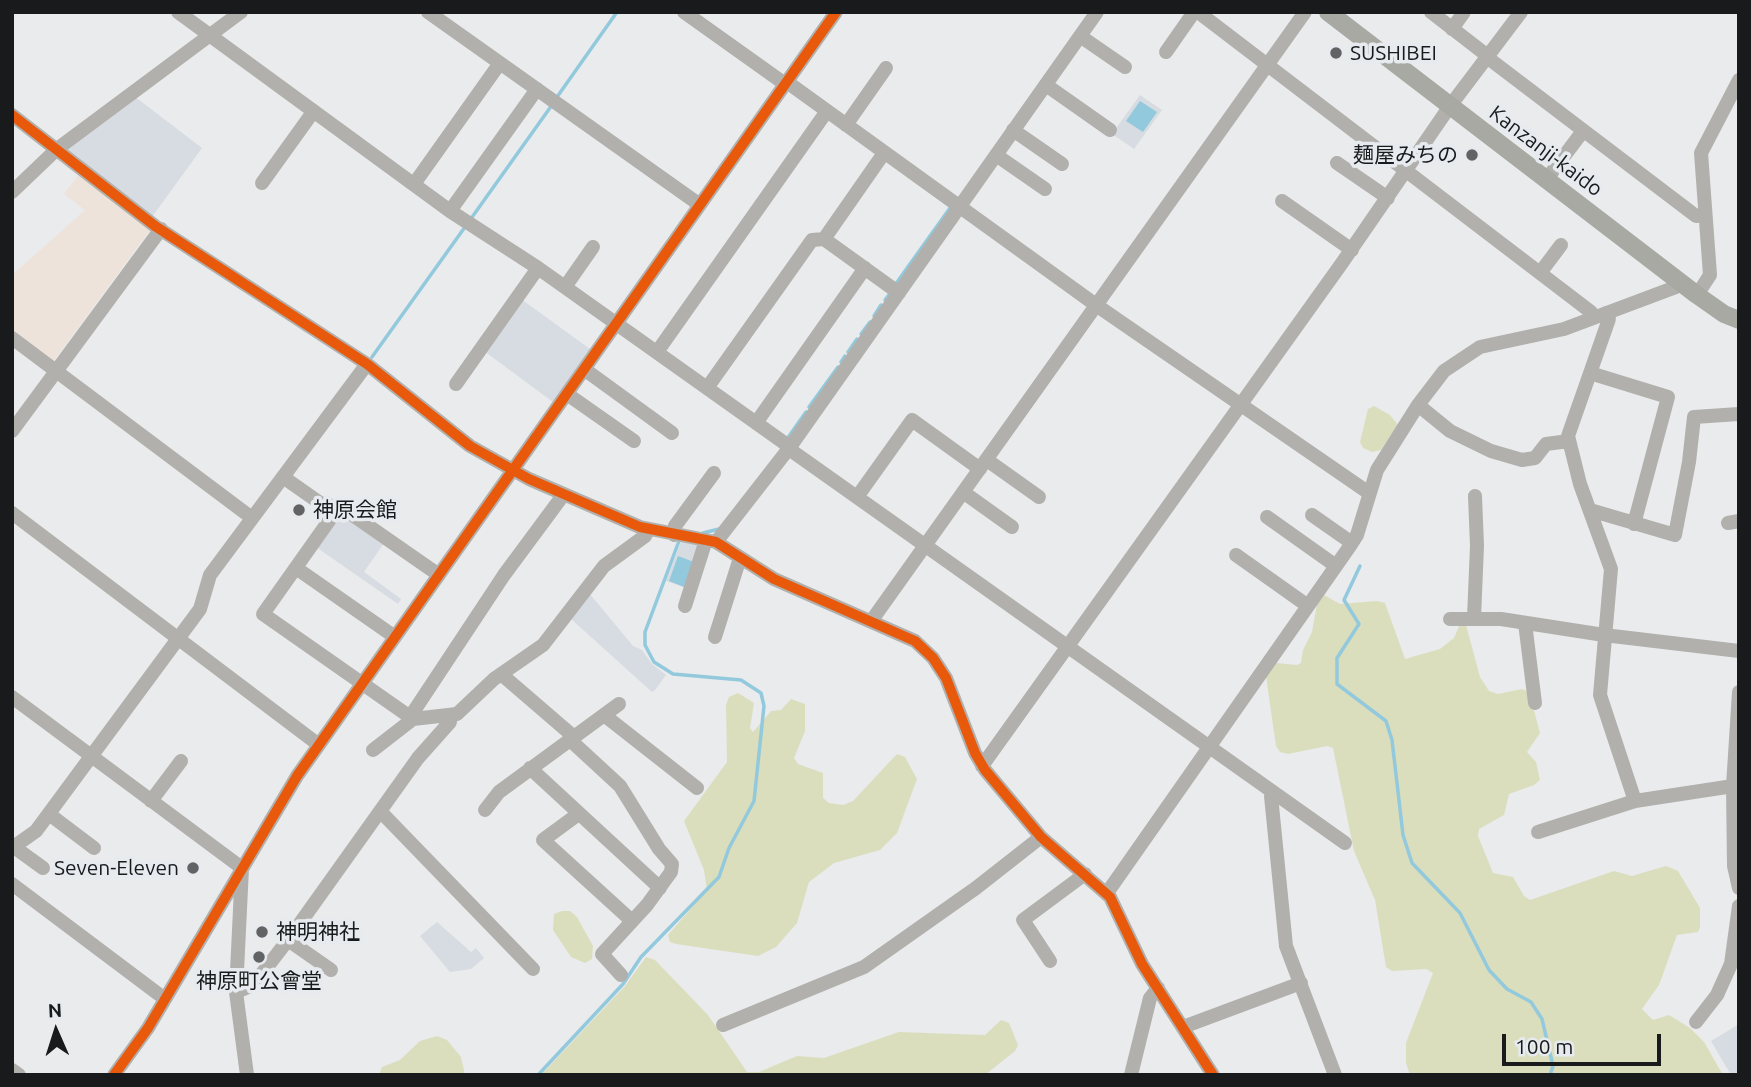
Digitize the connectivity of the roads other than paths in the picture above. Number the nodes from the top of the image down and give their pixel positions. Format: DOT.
graph roads {
  1 [pos="178,12"];
  2 [pos="241,12"];
  3 [pos="428,12"];
  4 [pos="684,12"];
  5 [pos="836,12"];
  6 [pos="1097,12"];
  7 [pos="1196,12"];
  8 [pos="1305,12"];
  9 [pos="1328,12"];
  10 [pos="1431,12"];
  11 [pos="1464,12"];
  12 [pos="1521,12"];
  13 [pos="1452,29"];
  14 [pos="1080,36"];
  15 [pos="211,37"];
  16 [pos="1166,52"];
  17 [pos="1489,58"];
  18 [pos="500,63"];
  19 [pos="1267,65"];
  20 [pos="1125,67"];
  21 [pos="887,68"];
  22 [pos="1739,80"];
  23 [pos="786,83"];
  24 [pos="1046,85"];
  25 [pos="537,89"];
  26 [pos="1450,106"];
  27 [pos="827,111"];
  28 [pos="313,112"];
  29 [pos="12,115"];
  30 [pos="846,125"];
  31 [pos="1013,130"];
  32 [pos="1110,130"];
  33 [pos="1583,131"];
  34 [pos="57,149"];
  35 [pos="884,153"];
  36 [pos="996,155"];
  37 [pos="1337,163"];
  38 [pos="1062,164"];
  39 [pos="1406,171"];
  40 [pos="1546,180"];
  41 [pos="262,183"];
  42 [pos="414,184"];
  43 [pos="1045,189"];
  44 [pos="12,192"];
  45 [pos="1388,198"];
  46 [pos="1282,201"];
  47 [pos="700,205"];
  48 [pos="960,207"];
  49 [pos="450,211"];
  50 [pos="1704,215"];
  51 [pos="161,229"];
  52 [pos="824,239"];
  53 [pos="1562,245"];
  54 [pos="593,247"];
  55 [pos="1352,250"];
  56 [pos="538,268"];
  57 [pos="865,268"];
  58 [pos="1540,273"];
  59 [pos="1680,282"];
  60 [pos="565,287"];
  61 [pos="899,293"];
  62 [pos="1697,295"];
  63 [pos="1096,306"];
  64 [pos="1600,315"];
  65 [pos="1739,320"];
  66 [pos="617,323"];
  67 [pos="12,338"];
  68 [pos="657,352"];
  69 [pos="367,363"];
  70 [pos="584,369"];
  71 [pos="56,371"];
  72 [pos="1590,373"];
  73 [pos="456,384"];
  74 [pos="707,388"];
  75 [pos="567,394"];
  76 [pos="1239,405"];
  77 [pos="1418,405"];
  78 [pos="1739,414"];
  79 [pos="756,423"];
  80 [pos="12,431"];
  81 [pos="673,433"];
  82 [pos="1569,441"];
  83 [pos="634,442"];
  84 [pos="789,448"];
  85 [pos="983,464"];
  86 [pos="513,470"];
  87 [pos="714,473"];
  88 [pos="283,477"];
  89 [pos="963,492"];
  90 [pos="1369,493"];
  91 [pos="564,494"];
  92 [pos="1475,496"];
  93 [pos="857,497"];
  94 [pos="1039,497"];
  95 [pos="338,508"];
  96 [pos="1590,510"];
  97 [pos="12,513"];
  98 [pos="1312,515"];
  99 [pos="1267,517"];
  100 [pos="252,518"];
  101 [pos="1634,524"];
  102 [pos="1012,527"];
  103 [pos="648,530"];
  104 [pos="674,535"];
  105 [pos="711,541"];
  106 [pos="1352,543"];
  107 [pos="925,546"];
  108 [pos="1236,555"];
  109 [pos="740,558"];
  110 [pos="1336,566"];
  111 [pos="296,568"];
  112 [pos="439,575"];
  113 [pos="685,606"];
  114 [pos="1308,606"];
  115 [pos="1474,618"];
  116 [pos="1450,619"];
  117 [pos="872,620"];
  118 [pos="1525,623"];
  119 [pos="1604,635"];
  120 [pos="715,637"];
  121 [pos="178,638"];
  122 [pos="395,638"];
  123 [pos="1067,647"];
  124 [pos="1739,651"];
  125 [pos="501,674"];
  126 [pos="362,683"];
  127 [pos="1739,692"];
  128 [pos="12,697"];
  129 [pos="1535,703"];
  130 [pos="620,704"];
  131 [pos="450,715"];
  132 [pos="604,715"];
  133 [pos="412,718"];
  134 [pos="571,737"];
  135 [pos="319,745"];
  136 [pos="1209,747"];
  137 [pos="373,750"];
  138 [pos="92,756"];
  139 [pos="181,761"];
  140 [pos="982,766"];
  141 [pos="530,768"];
  142 [pos="1733,786"];
  143 [pos="697,788"];
  144 [pos="1273,793"];
  145 [pos="151,801"];
  146 [pos="1635,802"];
  147 [pos="485,810"];
  148 [pos="380,811"];
  149 [pos="49,814"];
  150 [pos="578,815"];
  151 [pos="1538,832"];
  152 [pos="1041,837"];
  153 [pos="1345,843"];
  154 [pos="13,847"];
  155 [pos="94,848"];
  156 [pos="43,868"];
  157 [pos="242,868"];
  158 [pos="1085,874"];
  159 [pos="12,884"];
  160 [pos="660,888"];
  161 [pos="1739,888"];
  162 [pos="1107,893"];
  163 [pos="1739,906"];
  164 [pos="632,921"];
  165 [pos="288,940"];
  166 [pos="1050,961"];
  167 [pos="533,969"];
  168 [pos="331,970"];
  169 [pos="621,975"];
  170 [pos="1301,984"];
  171 [pos="1158,988"];
  172 [pos="236,992"];
  173 [pos="165,999"];
  174 [pos="1696,1022"];
  175 [pos="723,1025"];
  176 [pos="1183,1027"];
  177 [pos="12,1070"];
  178 [pos="19,1075"];
  179 [pos="114,1075"];
  180 [pos="247,1075"];
  181 [pos="1131,1075"];
  182 [pos="1213,1075"];
  183 [pos="1335,1075"];
  1 -- 15 [label="street"];
  2 -- 15 [label="street"];
  3 -- 18 [label="street"];
  4 -- 23 [label="street"];
  5 -- 23 [label="street"];
  6 -- 14 [label="street"];
  7 -- 16 [label="street"];
  7 -- 19 [label="street"];
  8 -- 19 [label="street"];
  9 -- 26 [label="main road, Kanzanji-kaido"];
  10 -- 13 [label="street"];
  11 -- 13 [label="street"];
  12 -- 17 [label="street"];
  13 -- 17 [label="street"];
  14 -- 20 [label="street"];
  14 -- 24 [label="street"];
  15 -- 28 [label="street"];
  15 -- 34 [label="street"];
  17 -- 26 [label="street"];
  17 -- 33 [label="street"];
  18 -- 25 [label="street"];
  18 -- 42 [label="street"];
  19 -- 39 [label="street"];
  19 -- 63 [label="street"];
  21 -- 30 [label="street"];
  22 -- 50 [label="street"];
  23 -- 27 [label="street"];
  23 -- 47 [label="street"];
  24 -- 31 [label="street"];
  24 -- 32 [label="street"];
  25 -- 47 [label="street"];
  25 -- 49 [label="street"];
  26 -- 39 [label="street"];
  26 -- 40 [label="main road, Kanzanji-kaido"];
  27 -- 30 [label="street"];
  27 -- 68 [label="street"];
  28 -- 41 [label="street"];
  28 -- 42 [label="street"];
  29 -- 34 [label="street"];
  30 -- 35 [label="street"];
  31 -- 36 [label="street"];
  31 -- 38 [label="street"];
  33 -- 40 [label="street"];
  33 -- 50 [label="street"];
  34 -- 44 [label="street"];
  34 -- 51 [label="street"];
  35 -- 48 [label="street"];
  35 -- 52 [label="street"];
  36 -- 43 [label="street"];
  36 -- 48 [label="street"];
  37 -- 45 [label="street"];
  39 -- 45 [label="street"];
  39 -- 58 [label="street"];
  40 -- 59 [label="main road, Kanzanji-kaido"];
  42 -- 49 [label="street"];
  45 -- 55 [label="street"];
  46 -- 55 [label="street"];
  47 -- 66 [label="street"];
  48 -- 61 [label="street"];
  48 -- 63 [label="street"];
  49 -- 56 [label="street"];
  50 -- 62 [label="street"];
  51 -- 69 [label="street"];
  51 -- 71 [label="street"];
  52 -- 57 [label="street"];
  52 -- 74 [label="street"];
  53 -- 58 [label="street"];
  54 -- 60 [label="street"];
  55 -- 76 [label="street"];
  56 -- 60 [label="street"];
  56 -- 73 [label="street"];
  57 -- 61 [label="street"];
  57 -- 79 [label="street"];
  58 -- 64 [label="street"];
  59 -- 62 [label="main road, Kanzanji-kaido"];
  59 -- 64 [label="street"];
  60 -- 66 [label="street"];
  61 -- 84 [label="street"];
  62 -- 65 [label="main road, Kanzanji-kaido"];
  63 -- 76 [label="street"];
  63 -- 85 [label="street"];
  64 -- 72 [label="street"];
  64 -- 77 [label="street"];
  66 -- 68 [label="street"];
  66 -- 70 [label="street"];
  67 -- 71 [label="street"];
  68 -- 74 [label="street"];
  69 -- 86 [label="street"];
  69 -- 88 [label="street"];
  70 -- 75 [label="street"];
  70 -- 81 [label="street"];
  71 -- 80 [label="street"];
  71 -- 100 [label="street"];
  72 -- 82 [label="street"];
  72 -- 101 [label="street"];
  74 -- 79 [label="street"];
  75 -- 83 [label="street"];
  75 -- 86 [label="street"];
  76 -- 90 [label="street"];
  76 -- 123 [label="street"];
  77 -- 82 [label="street"];
  77 -- 90 [label="street"];
  78 -- 101 [label="street"];
  79 -- 84 [label="street"];
  82 -- 96 [label="street"];
  84 -- 93 [label="street"];
  84 -- 105 [label="street"];
  85 -- 89 [label="street"];
  85 -- 93 [label="street"];
  85 -- 94 [label="street"];
  86 -- 91 [label="street"];
  86 -- 112 [label="street"];
  87 -- 104 [label="street"];
  88 -- 95 [label="street"];
  88 -- 100 [label="street"];
  89 -- 102 [label="street"];
  89 -- 107 [label="street"];
  90 -- 106 [label="street"];
  91 -- 103 [label="street"];
  91 -- 133 [label="street"];
  92 -- 115 [label="street"];
  93 -- 107 [label="street"];
  95 -- 111 [label="street"];
  95 -- 112 [label="street"];
  96 -- 101 [label="street"];
  96 -- 119 [label="street"];
  97 -- 121 [label="street"];
  98 -- 106 [label="street"];
  99 -- 110 [label="street"];
  100 -- 121 [label="street"];
  103 -- 104 [label="street"];
  103 -- 125 [label="street"];
  104 -- 105 [label="street"];
  105 -- 109 [label="street"];
  105 -- 113 [label="street"];
  106 -- 110 [label="street"];
  107 -- 117 [label="street"];
  107 -- 123 [label="street"];
  108 -- 114 [label="street"];
  109 -- 117 [label="street"];
  109 -- 120 [label="street"];
  110 -- 114 [label="street"];
  111 -- 122 [label="street"];
  111 -- 126 [label="street"];
  112 -- 122 [label="street"];
  114 -- 136 [label="street"];
  115 -- 116 [label="street"];
  115 -- 118 [label="street"];
  117 -- 140 [label="street"];
  118 -- 119 [label="street"];
  118 -- 129 [label="street"];
  119 -- 124 [label="street"];
  119 -- 146 [label="street"];
  121 -- 135 [label="street"];
  121 -- 138 [label="street"];
  122 -- 126 [label="street"];
  123 -- 136 [label="street"];
  123 -- 140 [label="street"];
  125 -- 131 [label="street"];
  125 -- 134 [label="street"];
  126 -- 133 [label="street"];
  126 -- 135 [label="street"];
  127 -- 142 [label="street"];
  128 -- 138 [label="street"];
  130 -- 132 [label="street"];
  131 -- 133 [label="street"];
  131 -- 148 [label="street"];
  132 -- 134 [label="street"];
  132 -- 143 [label="street"];
  133 -- 137 [label="street"];
  134 -- 141 [label="street"];
  134 -- 160 [label="street"];
  135 -- 157 [label="street"];
  136 -- 144 [label="street"];
  136 -- 162 [label="street"];
  138 -- 145 [label="street"];
  138 -- 149 [label="street"];
  139 -- 145 [label="street"];
  140 -- 152 [label="street"];
  141 -- 147 [label="street"];
  141 -- 150 [label="street"];
  142 -- 146 [label="street"];
  142 -- 161 [label="street"];
  144 -- 153 [label="street"];
  144 -- 170 [label="street"];
  145 -- 157 [label="street"];
  146 -- 151 [label="street"];
  148 -- 165 [label="street"];
  148 -- 167 [label="street"];
  149 -- 154 [label="street"];
  149 -- 155 [label="street"];
  150 -- 160 [label="street"];
  150 -- 164 [label="street"];
  152 -- 158 [label="street"];
  152 -- 175 [label="street"];
  154 -- 156 [label="street"];
  157 -- 172 [label="street"];
  157 -- 173 [label="street"];
  158 -- 162 [label="street"];
  158 -- 166 [label="street"];
  159 -- 173 [label="street"];
  160 -- 164 [label="street"];
  162 -- 171 [label="street"];
  163 -- 174 [label="street"];
  164 -- 169 [label="street"];
  165 -- 168 [label="street"];
  165 -- 172 [label="street"];
  170 -- 176 [label="street"];
  170 -- 183 [label="street"];
  171 -- 176 [label="street"];
  171 -- 181 [label="street"];
  172 -- 180 [label="street"];
  173 -- 179 [label="street"];
  176 -- 182 [label="street"];
  177 -- 178 [label="street"];
}
